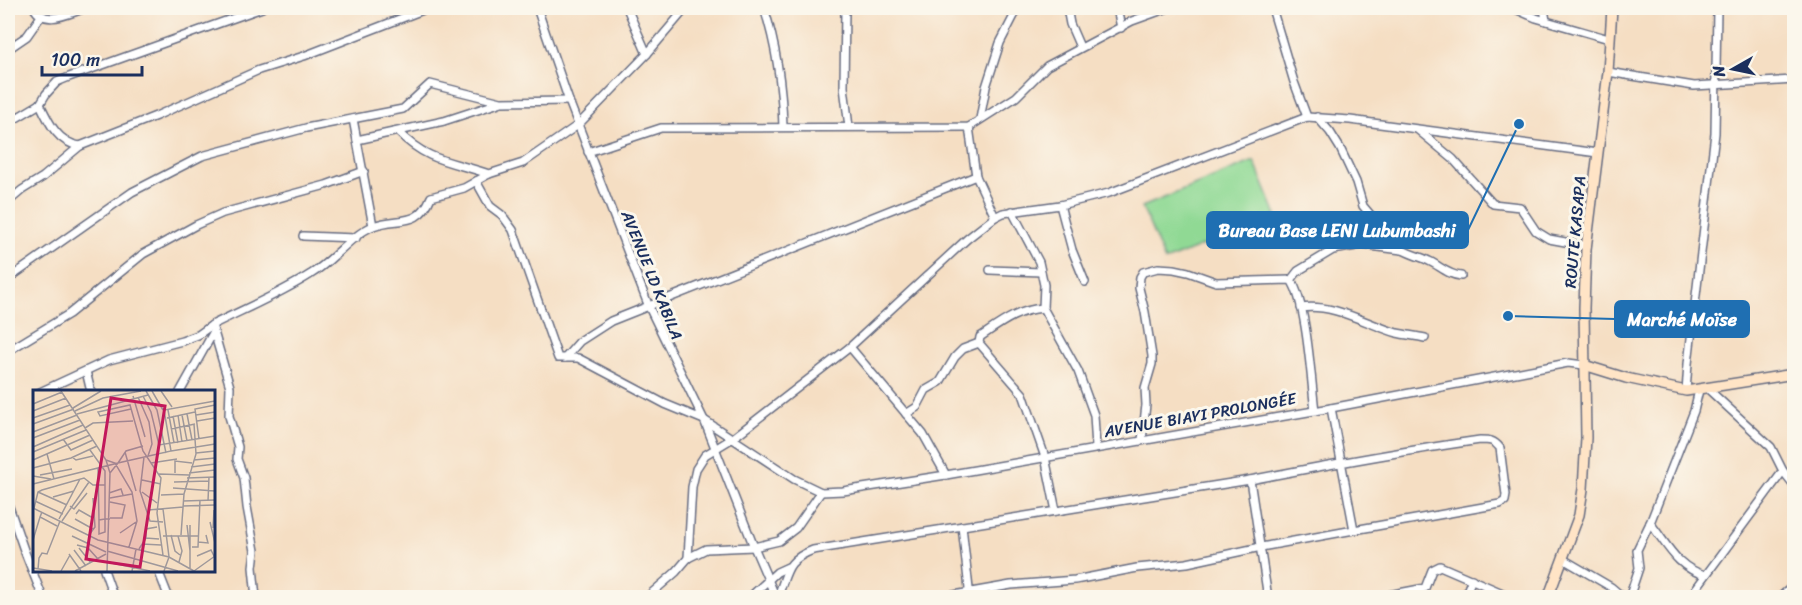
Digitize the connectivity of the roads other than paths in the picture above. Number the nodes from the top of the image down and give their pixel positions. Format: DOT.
graph roads {
  1 [pos="34,8"];
  2 [pos="86,8"];
  3 [pos="262,8"];
  4 [pos="428,8"];
  5 [pos="537,8"];
  6 [pos="627,8"];
  7 [pos="686,8"];
  8 [pos="764,8"];
  9 [pos="845,8"];
  10 [pos="1018,8"];
  11 [pos="1067,8"];
  12 [pos="1117,8"];
  13 [pos="1163,8"];
  14 [pos="1272,8"];
  15 [pos="1517,8"];
  16 [pos="1544,8"];
  17 [pos="1612,8"];
  18 [pos="1718,8"];
  19 [pos="41,16"];
  20 [pos="1546,21"];
  21 [pos="1121,28"];
  22 [pos="1609,39"];
  23 [pos="1080,47"];
  24 [pos="8,49"];
  25 [pos="646,54"];
  26 [pos="1608,72"];
  27 [pos="1794,80"];
  28 [pos="1717,84"];
  29 [pos="569,101"];
  30 [pos="501,102"];
  31 [pos="40,104"];
  32 [pos="1307,117"];
  33 [pos="1317,117"];
  34 [pos="353,119"];
  35 [pos="980,119"];
  36 [pos="8,123"];
  37 [pos="578,125"];
  38 [pos="849,127"];
  39 [pos="969,127"];
  40 [pos="783,128"];
  41 [pos="1417,129"];
  42 [pos="398,132"];
  43 [pos="357,140"];
  44 [pos="80,147"];
  45 [pos="588,152"];
  46 [pos="1598,153"];
  47 [pos="364,171"];
  48 [pos="489,174"];
  49 [pos="976,176"];
  50 [pos="476,181"];
  51 [pos="8,202"];
  52 [pos="1060,204"];
  53 [pos="1012,211"];
  54 [pos="995,217"];
  55 [pos="373,226"];
  56 [pos="303,236"];
  57 [pos="356,237"];
  58 [pos="1587,246"];
  59 [pos="1401,250"];
  60 [pos="990,270"];
  61 [pos="1041,273"];
  62 [pos="1461,276"];
  63 [pos="8,279"];
  64 [pos="1291,280"];
  65 [pos="1085,282"];
  66 [pos="648,307"];
  67 [pos="1043,308"];
  68 [pos="1301,308"];
  69 [pos="212,329"];
  70 [pos="1425,338"];
  71 [pos="979,343"];
  72 [pos="850,347"];
  73 [pos="8,351"];
  74 [pos="562,358"];
  75 [pos="1584,365"];
  76 [pos="86,371"];
  77 [pos="1794,374"];
  78 [pos="1704,389"];
  79 [pos="44,390"];
  80 [pos="91,390"];
  81 [pos="181,390"];
  82 [pos="1686,391"];
  83 [pos="1331,408"];
  84 [pos="1314,411"];
  85 [pos="906,414"];
  86 [pos="704,420"];
  87 [pos="733,438"];
  88 [pos="1142,440"];
  89 [pos="716,448"];
  90 [pos="1096,448"];
  91 [pos="1045,457"];
  92 [pos="1340,462"];
  93 [pos="1783,471"];
  94 [pos="946,475"];
  95 [pos="1250,480"];
  96 [pos="1794,485"];
  97 [pos="821,492"];
  98 [pos="8,504"];
  99 [pos="1056,511"];
  100 [pos="1650,523"];
  101 [pos="962,526"];
  102 [pos="1354,530"];
  103 [pos="754,547"];
  104 [pos="1261,547"];
  105 [pos="688,558"];
  106 [pos="1563,559"];
  107 [pos="788,567"];
  108 [pos="33,570"];
  109 [pos="34,572"];
  110 [pos="105,572"];
  111 [pos="159,572"];
  112 [pos="1705,575"];
  113 [pos="1472,579"];
  114 [pos="768,581"];
  115 [pos="1794,585"];
  116 [pos="970,595"];
  117 [pos="1389,596"];
  118 [pos="43,597"];
  119 [pos="114,597"];
  120 [pos="169,597"];
  121 [pos="256,597"];
  122 [pos="646,597"];
  123 [pos="749,597"];
  124 [pos="777,597"];
  125 [pos="937,597"];
  126 [pos="1269,597"];
  127 [pos="1373,597"];
  128 [pos="1464,597"];
  129 [pos="1514,597"];
  130 [pos="1548,597"];
  131 [pos="1624,597"];
  132 [pos="1629,597"];
  133 [pos="1689,597"];
  134 [pos="1779,597"];
  1 -- 19 [label="street"];
  2 -- 19 [label="street"];
  3 -- 31 [label="street"];
  4 -- 44 [label="street"];
  5 -- 29 [label="street, AVENUE LD KABILA"];
  6 -- 25 [label="street"];
  7 -- 25 [label="street"];
  8 -- 40 [label="street"];
  9 -- 38 [label="street"];
  10 -- 35 [label="street"];
  11 -- 23 [label="street"];
  12 -- 21 [label="street"];
  13 -- 21 [label="street"];
  14 -- 32 [label="street"];
  15 -- 20 [label="street"];
  16 -- 20 [label="street"];
  17 -- 22 [label="main road, ROUTE KASAPA"];
  18 -- 28 [label="street"];
  19 -- 24 [label="street"];
  20 -- 22 [label="street"];
  21 -- 23 [label="street"];
  22 -- 26 [label="main road, ROUTE KASAPA"];
  23 -- 35 [label="street"];
  25 -- 37 [label="street"];
  26 -- 28 [label="street"];
  26 -- 46 [label="main road, ROUTE KASAPA"];
  27 -- 28 [label="street"];
  28 -- 82 [label="street"];
  29 -- 30 [label="street"];
  29 -- 37 [label="street, AVENUE LD KABILA"];
  30 -- 34 [label="street"];
  30 -- 42 [label="street"];
  31 -- 36 [label="street"];
  31 -- 44 [label="street"];
  32 -- 33 [label="street"];
  32 -- 52 [label="street"];
  33 -- 41 [label="street"];
  33 -- 59 [label="street"];
  34 -- 43 [label="street"];
  34 -- 63 [label="street"];
  35 -- 39 [label="street"];
  37 -- 45 [label="street, AVENUE LD KABILA"];
  37 -- 48 [label="street"];
  38 -- 39 [label="street"];
  38 -- 40 [label="street"];
  39 -- 49 [label="street"];
  40 -- 45 [label="street"];
  41 -- 46 [label="street"];
  41 -- 58 [label="street"];
  42 -- 43 [label="street"];
  42 -- 48 [label="street"];
  43 -- 47 [label="street"];
  44 -- 51 [label="street"];
  45 -- 66 [label="street, AVENUE LD KABILA"];
  46 -- 58 [label="main road, ROUTE KASAPA"];
  47 -- 55 [label="street"];
  47 -- 73 [label="street"];
  48 -- 50 [label="street"];
  49 -- 54 [label="street"];
  49 -- 66 [label="street"];
  50 -- 55 [label="street"];
  50 -- 74 [label="street"];
  52 -- 53 [label="street"];
  52 -- 65 [label="street"];
  53 -- 54 [label="street"];
  53 -- 61 [label="street"];
  54 -- 72 [label="street"];
  55 -- 57 [label="street"];
  56 -- 57 [label="street"];
  57 -- 69 [label="street"];
  58 -- 75 [label="main road, ROUTE KASAPA"];
  59 -- 62 [label="street"];
  59 -- 64 [label="street"];
  60 -- 61 [label="street"];
  61 -- 67 [label="street"];
  64 -- 68 [label="street"];
  64 -- 88 [label="street"];
  66 -- 74 [label="street"];
  66 -- 86 [label="street, AVENUE LD KABILA"];
  67 -- 71 [label="street"];
  67 -- 90 [label="street"];
  68 -- 70 [label="street"];
  68 -- 84 [label="street"];
  69 -- 76 [label="street"];
  69 -- 81 [label="street"];
  69 -- 121 [label="street"];
  71 -- 85 [label="street"];
  71 -- 91 [label="street"];
  72 -- 85 [label="street"];
  72 -- 87 [label="street"];
  74 -- 86 [label="street"];
  75 -- 82 [label="main road, AVENUE BIAYI PROLONGÉE"];
  75 -- 83 [label="street, AVENUE BIAYI PROLONGÉE"];
  75 -- 106 [label="main road, ROUTE KASAPA"];
  76 -- 79 [label="street"];
  76 -- 80 [label="street"];
  77 -- 78 [label="main road, AVENUE BIAYI PROLONGÉE"];
  78 -- 82 [label="main road, AVENUE BIAYI PROLONGÉE"];
  78 -- 93 [label="street"];
  78 -- 100 [label="street"];
  83 -- 84 [label="street, AVENUE BIAYI PROLONGÉE"];
  83 -- 92 [label="street"];
  84 -- 88 [label="street, AVENUE BIAYI PROLONGÉE"];
  85 -- 94 [label="street"];
  86 -- 87 [label="street"];
  86 -- 89 [label="street, AVENUE LD KABILA"];
  87 -- 89 [label="street"];
  87 -- 97 [label="street"];
  88 -- 90 [label="street, AVENUE BIAYI PROLONGÉE"];
  89 -- 103 [label="street, AVENUE LD KABILA"];
  89 -- 105 [label="street"];
  90 -- 91 [label="street, AVENUE BIAYI PROLONGÉE"];
  91 -- 94 [label="street, AVENUE BIAYI PROLONGÉE"];
  91 -- 99 [label="street"];
  92 -- 95 [label="street"];
  92 -- 102 [label="street"];
  92 -- 102 [label="street"];
  93 -- 96 [label="street"];
  93 -- 112 [label="street"];
  94 -- 97 [label="street, AVENUE BIAYI PROLONGÉE"];
  95 -- 99 [label="street"];
  95 -- 104 [label="street"];
  97 -- 103 [label="street"];
  98 -- 108 [label="street"];
  99 -- 101 [label="street"];
  100 -- 112 [label="street"];
  100 -- 132 [label="street"];
  101 -- 107 [label="street"];
  101 -- 116 [label="street"];
  102 -- 104 [label="street"];
  103 -- 105 [label="street"];
  103 -- 114 [label="street, AVENUE LD KABILA"];
  104 -- 116 [label="street"];
  104 -- 126 [label="street"];
  105 -- 122 [label="street"];
  106 -- 130 [label="main road, ROUTE KASAPA"];
  106 -- 131 [label="street"];
  107 -- 114 [label="street"];
  107 -- 124 [label="street"];
  109 -- 118 [label="street"];
  110 -- 119 [label="street"];
  111 -- 120 [label="street"];
  112 -- 133 [label="street"];
  113 -- 117 [label="street"];
  113 -- 128 [label="street"];
  113 -- 129 [label="street"];
  114 -- 123 [label="street"];
  114 -- 124 [label="street, AVENUE LD KABILA"];
  115 -- 134 [label="street"];
  116 -- 125 [label="street"];
  117 -- 127 [label="street"];
}
